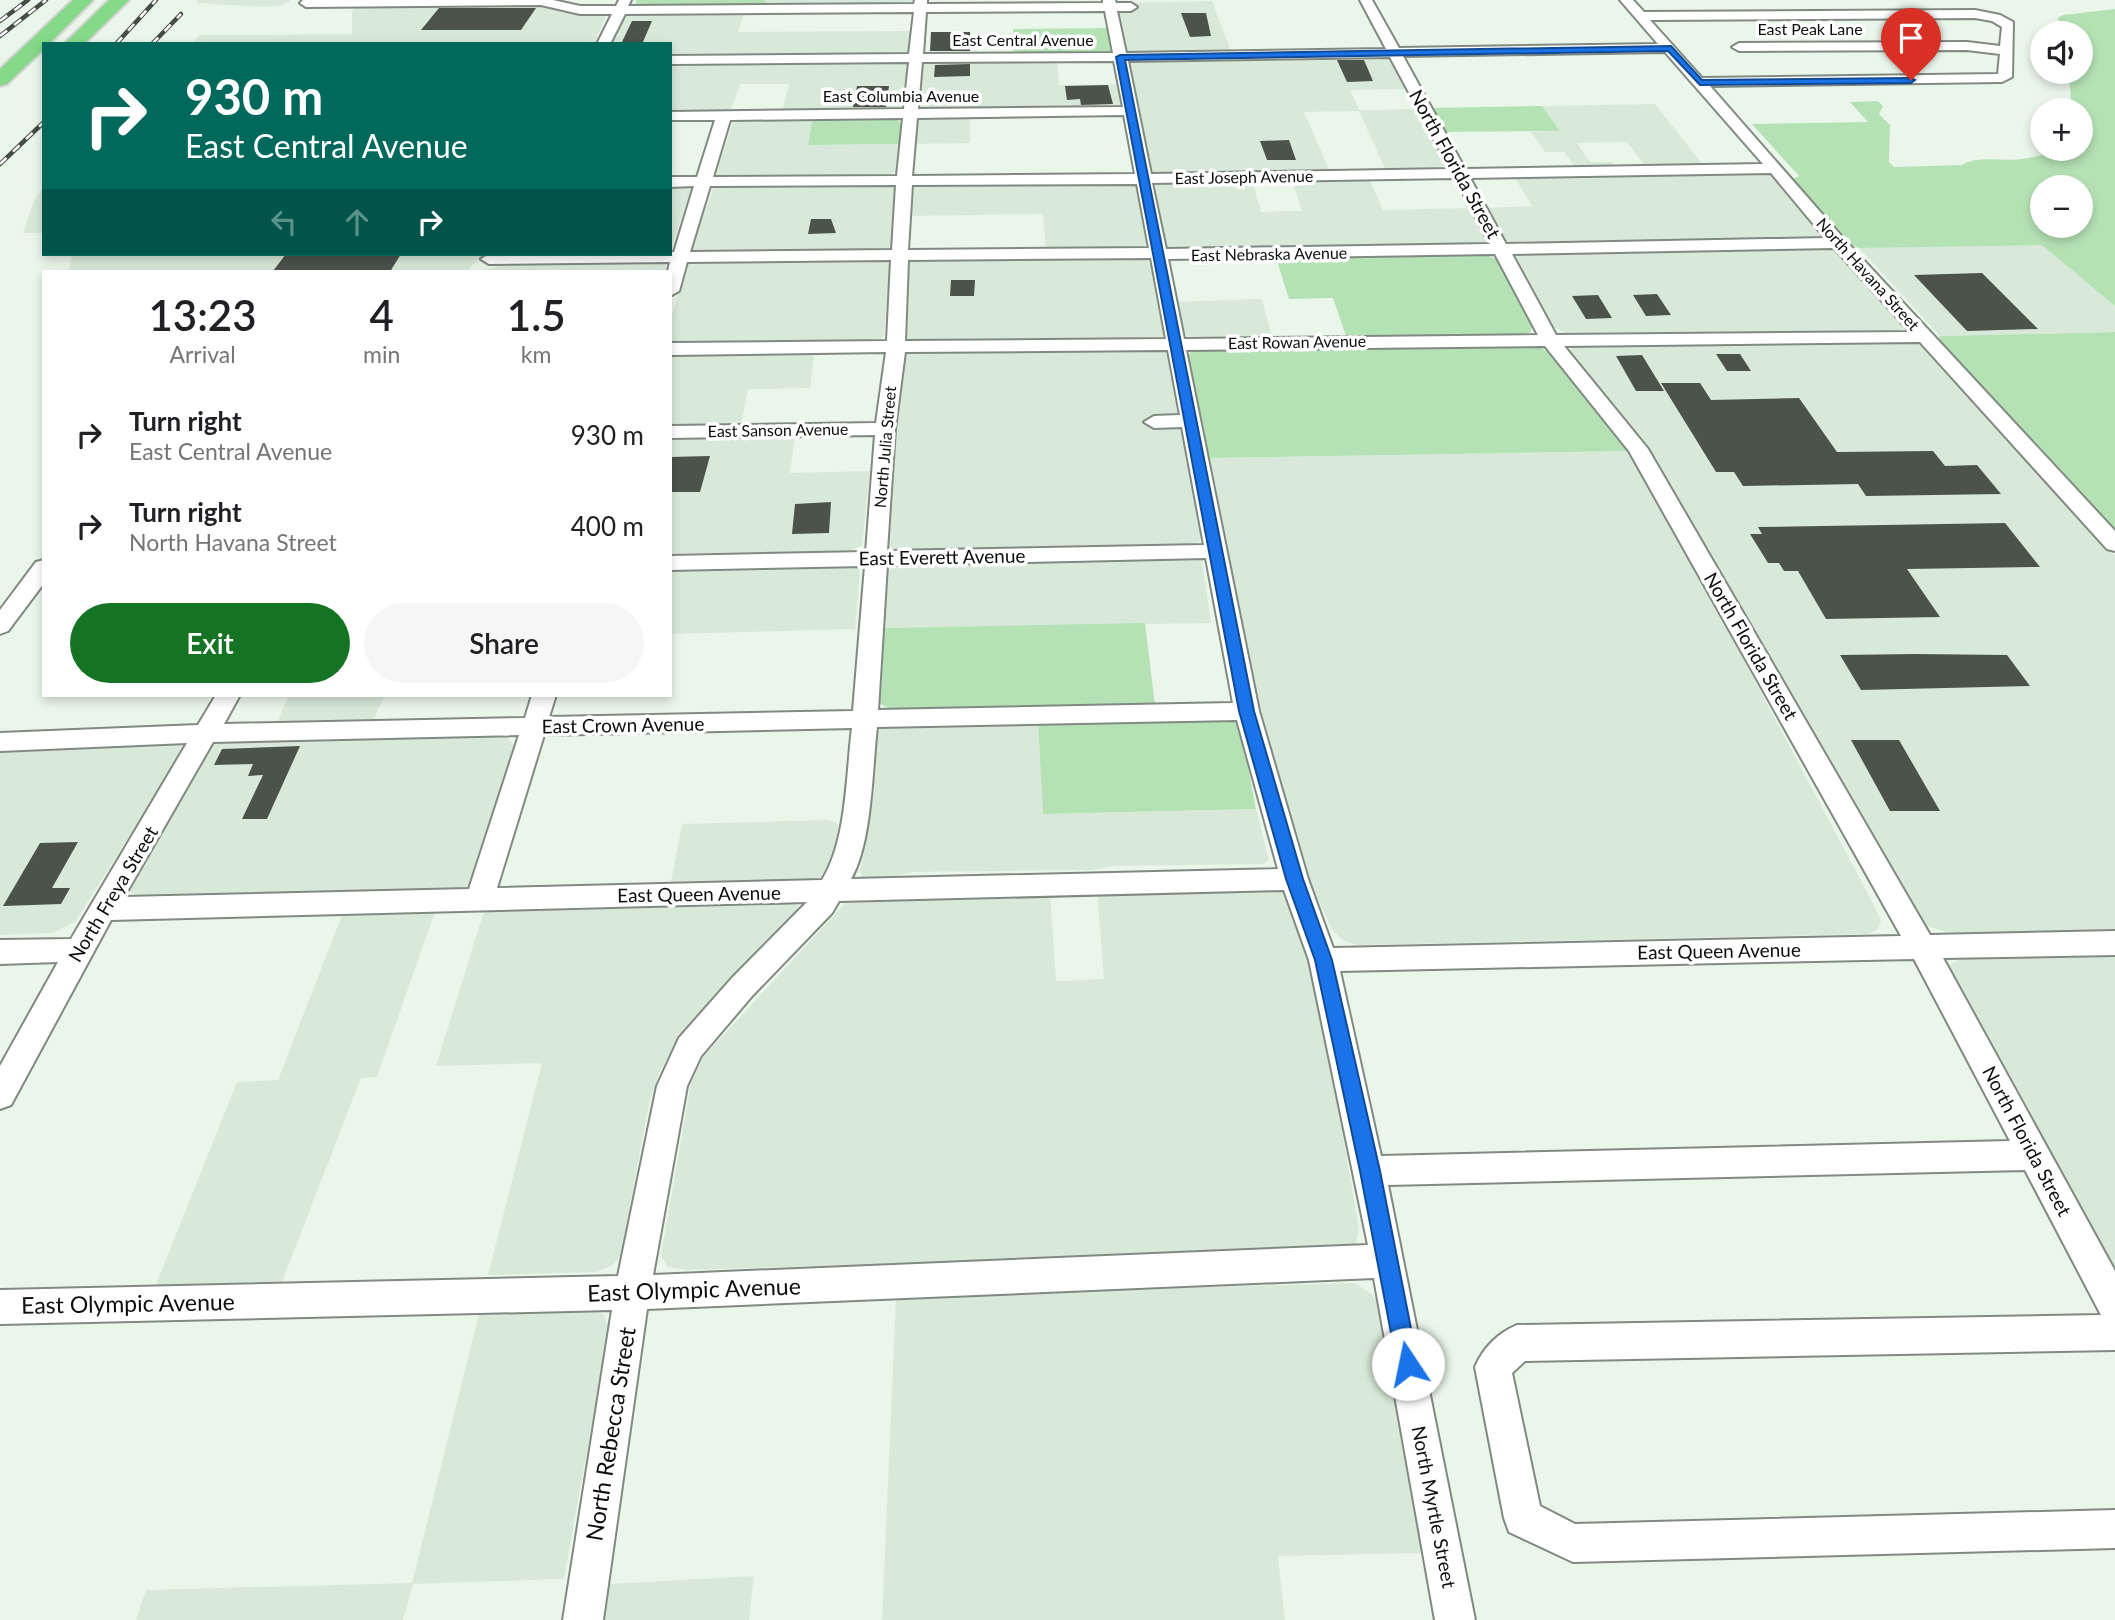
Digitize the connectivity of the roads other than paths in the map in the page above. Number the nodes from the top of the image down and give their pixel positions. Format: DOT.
graph roads {
  1 [pos="84,0"];
  2 [pos="120,0"];
  3 [pos="1366,0"];
  4 [pos="1626,0"];
  5 [pos="306,3"];
  6 [pos="921,4"];
  7 [pos="622,5"];
  8 [pos="1117,5"];
  9 [pos="1707,15"];
  10 [pos="1641,16"];
  11 [pos="1731,39"];
  12 [pos="75,42"];
  13 [pos="604,42"];
  14 [pos="1671,48"];
  15 [pos="2007,51"];
  16 [pos="1393,52"];
  17 [pos="1120,57"];
  18 [pos="918,59"];
  19 [pos="672,60"];
  20 [pos="0,80"];
  21 [pos="1772,81"];
  22 [pos="1700,82"];
  23 [pos="1131,111"];
  24 [pos="912,113"];
  25 [pos="724,115"];
  26 [pos="672,116"];
  27 [pos="1775,168"];
  28 [pos="1461,174"];
  29 [pos="905,179"];
  30 [pos="1145,179"];
  31 [pos="672,182"];
  32 [pos="704,182"];
  33 [pos="1838,243"];
  34 [pos="1502,250"];
  35 [pos="1158,253"];
  36 [pos="900,256"];
  37 [pos="680,258"];
  38 [pos="487,261"];
  39 [pos="672,284"];
  40 [pos="1924,337"];
  41 [pos="1550,340"];
  42 [pos="1177,343"];
  43 [pos="896,348"];
  44 [pos="672,349"];
  45 [pos="1190,421"];
  46 [pos="1154,422"];
  47 [pos="886,429"];
  48 [pos="672,432"];
  49 [pos="2115,544"];
  50 [pos="1215,551"];
  51 [pos="876,558"];
  52 [pos="672,563"];
  53 [pos="42,571"];
  54 [pos="0,626"];
  55 [pos="227,697"];
  56 [pos="543,697"];
  57 [pos="1247,711"];
  58 [pos="865,720"];
  59 [pos="534,727"];
  60 [pos="207,733"];
  61 [pos="0,742"];
  62 [pos="1294,879"];
  63 [pos="831,891"];
  64 [pos="480,899"];
  65 [pos="103,909"];
  66 [pos="2115,943"];
  67 [pos="1922,947"];
  68 [pos="79,950"];
  69 [pos="0,952"];
  70 [pos="1323,960"];
  71 [pos="0,1095"];
  72 [pos="2034,1155"];
  73 [pos="1370,1171"];
  74 [pos="1388,1261"];
  75 [pos="632,1293"];
  76 [pos="2115,1306"];
  77 [pos="0,1307"];
  78 [pos="2115,1332"];
  79 [pos="2115,1529"];
  80 [pos="583,1620"];
  81 [pos="1455,1620"];
  1 -- 20 [label="highway"];
  2 -- 12 [label="highway"];
  3 -- 16 [label="street, North Florida Street"];
  4 -- 10 [label="street, North Havana Street"];
  5 -- 7 [label="street"];
  6 -- 7 [label="street"];
  6 -- 8 [label="street"];
  6 -- 18 [label="street, North Julia Street"];
  7 -- 13 [label="street"];
  8 -- 17 [label="street, North Myrtle Street"];
  9 -- 10 [label="street"];
  9 -- 11 [label="street"];
  9 -- 15 [label="street"];
  10 -- 14 [label="street, North Havana Street"];
  11 -- 15 [label="street, East Peak Lane"];
  11 -- 21 [label="street"];
  14 -- 16 [label="street, East Central Avenue"];
  14 -- 22 [label="street, North Havana Street"];
  15 -- 21 [label="street"];
  16 -- 17 [label="street, East Central Avenue"];
  16 -- 28 [label="street, North Florida Street"];
  17 -- 18 [label="street, East Central Avenue"];
  17 -- 23 [label="street, North Myrtle Street"];
  18 -- 19 [label="street, East Central Avenue"];
  18 -- 24 [label="street, North Julia Street"];
  21 -- 22 [label="street"];
  22 -- 27 [label="street, North Havana Street"];
  23 -- 24 [label="street, East Columbia Avenue"];
  23 -- 30 [label="street, North Myrtle Street"];
  24 -- 25 [label="street, East Columbia Avenue"];
  24 -- 29 [label="street, North Julia Street"];
  25 -- 26 [label="street, East Columbia Avenue"];
  25 -- 32 [label="street"];
  27 -- 28 [label="street, East Joseph Avenue"];
  27 -- 33 [label="street, North Havana Street"];
  28 -- 30 [label="street, East Joseph Avenue"];
  28 -- 34 [label="street, North Florida Street"];
  29 -- 30 [label="street, East Joseph Avenue"];
  29 -- 32 [label="street, East Joseph Avenue"];
  29 -- 36 [label="street, North Julia Street"];
  30 -- 35 [label="street, North Myrtle Street"];
  31 -- 32 [label="street, East Joseph Avenue"];
  32 -- 37 [label="street"];
  33 -- 34 [label="street, East Nebraska Avenue"];
  33 -- 40 [label="street, North Havana Street"];
  34 -- 35 [label="street, East Nebraska Avenue"];
  34 -- 41 [label="street, North Florida Street"];
  35 -- 36 [label="street, East Nebraska Avenue"];
  35 -- 42 [label="street, North Myrtle Street"];
  36 -- 37 [label="street, East Nebraska Avenue"];
  36 -- 43 [label="street, North Julia Street"];
  37 -- 38 [label="street, East Nebraska Avenue"];
  37 -- 39 [label="street"];
  40 -- 41 [label="street, East Rowan Avenue"];
  40 -- 49 [label="street, North Havana Street"];
  41 -- 42 [label="street, East Rowan Avenue"];
  41 -- 67 [label="street, North Florida Street"];
  42 -- 43 [label="street, East Rowan Avenue"];
  42 -- 45 [label="street, North Myrtle Street"];
  43 -- 44 [label="street, East Rowan Avenue"];
  43 -- 47 [label="street, North Julia Street"];
  45 -- 46 [label="street"];
  45 -- 50 [label="street, North Myrtle Street"];
  47 -- 48 [label="street, East Sanson Avenue"];
  47 -- 51 [label="street, North Julia Street"];
  50 -- 51 [label="street, East Everett Avenue"];
  50 -- 57 [label="street, North Myrtle Street"];
  51 -- 52 [label="street, East Everett Avenue"];
  51 -- 58 [label="street, North Julia Street"];
  53 -- 54 [label="street"];
  55 -- 60 [label="street, North Freya Street"];
  56 -- 59 [label="street"];
  57 -- 58 [label="street, East Crown Avenue"];
  57 -- 62 [label="street, North Myrtle Street"];
  58 -- 59 [label="street, East Crown Avenue"];
  58 -- 63 [label="street, North Julia Street"];
  59 -- 60 [label="street, East Crown Avenue"];
  59 -- 64 [label="street"];
  60 -- 61 [label="street, East Crown Avenue"];
  60 -- 65 [label="street, North Freya Street"];
  62 -- 63 [label="street, East Queen Avenue"];
  62 -- 70 [label="street, North Myrtle Street"];
  63 -- 64 [label="street, East Queen Avenue"];
  63 -- 75 [label="street, North Rebecca Street"];
  64 -- 65 [label="street, East Queen Avenue"];
  65 -- 68 [label="street, North Freya Street"];
  66 -- 67 [label="street, East Queen Avenue"];
  67 -- 70 [label="street, East Queen Avenue"];
  67 -- 72 [label="street, North Florida Street"];
  68 -- 69 [label="street"];
  68 -- 71 [label="street, North Freya Street"];
  70 -- 73 [label="street, North Myrtle Street"];
  72 -- 73 [label="street"];
  72 -- 76 [label="street, North Florida Street"];
  73 -- 74 [label="street, North Myrtle Street"];
  74 -- 75 [label="street, East Olympic Avenue"];
  74 -- 81 [label="street, North Myrtle Street"];
  75 -- 77 [label="street, East Olympic Avenue"];
  75 -- 80 [label="street, North Rebecca Street"];
  78 -- 79 [label="street"];
}
